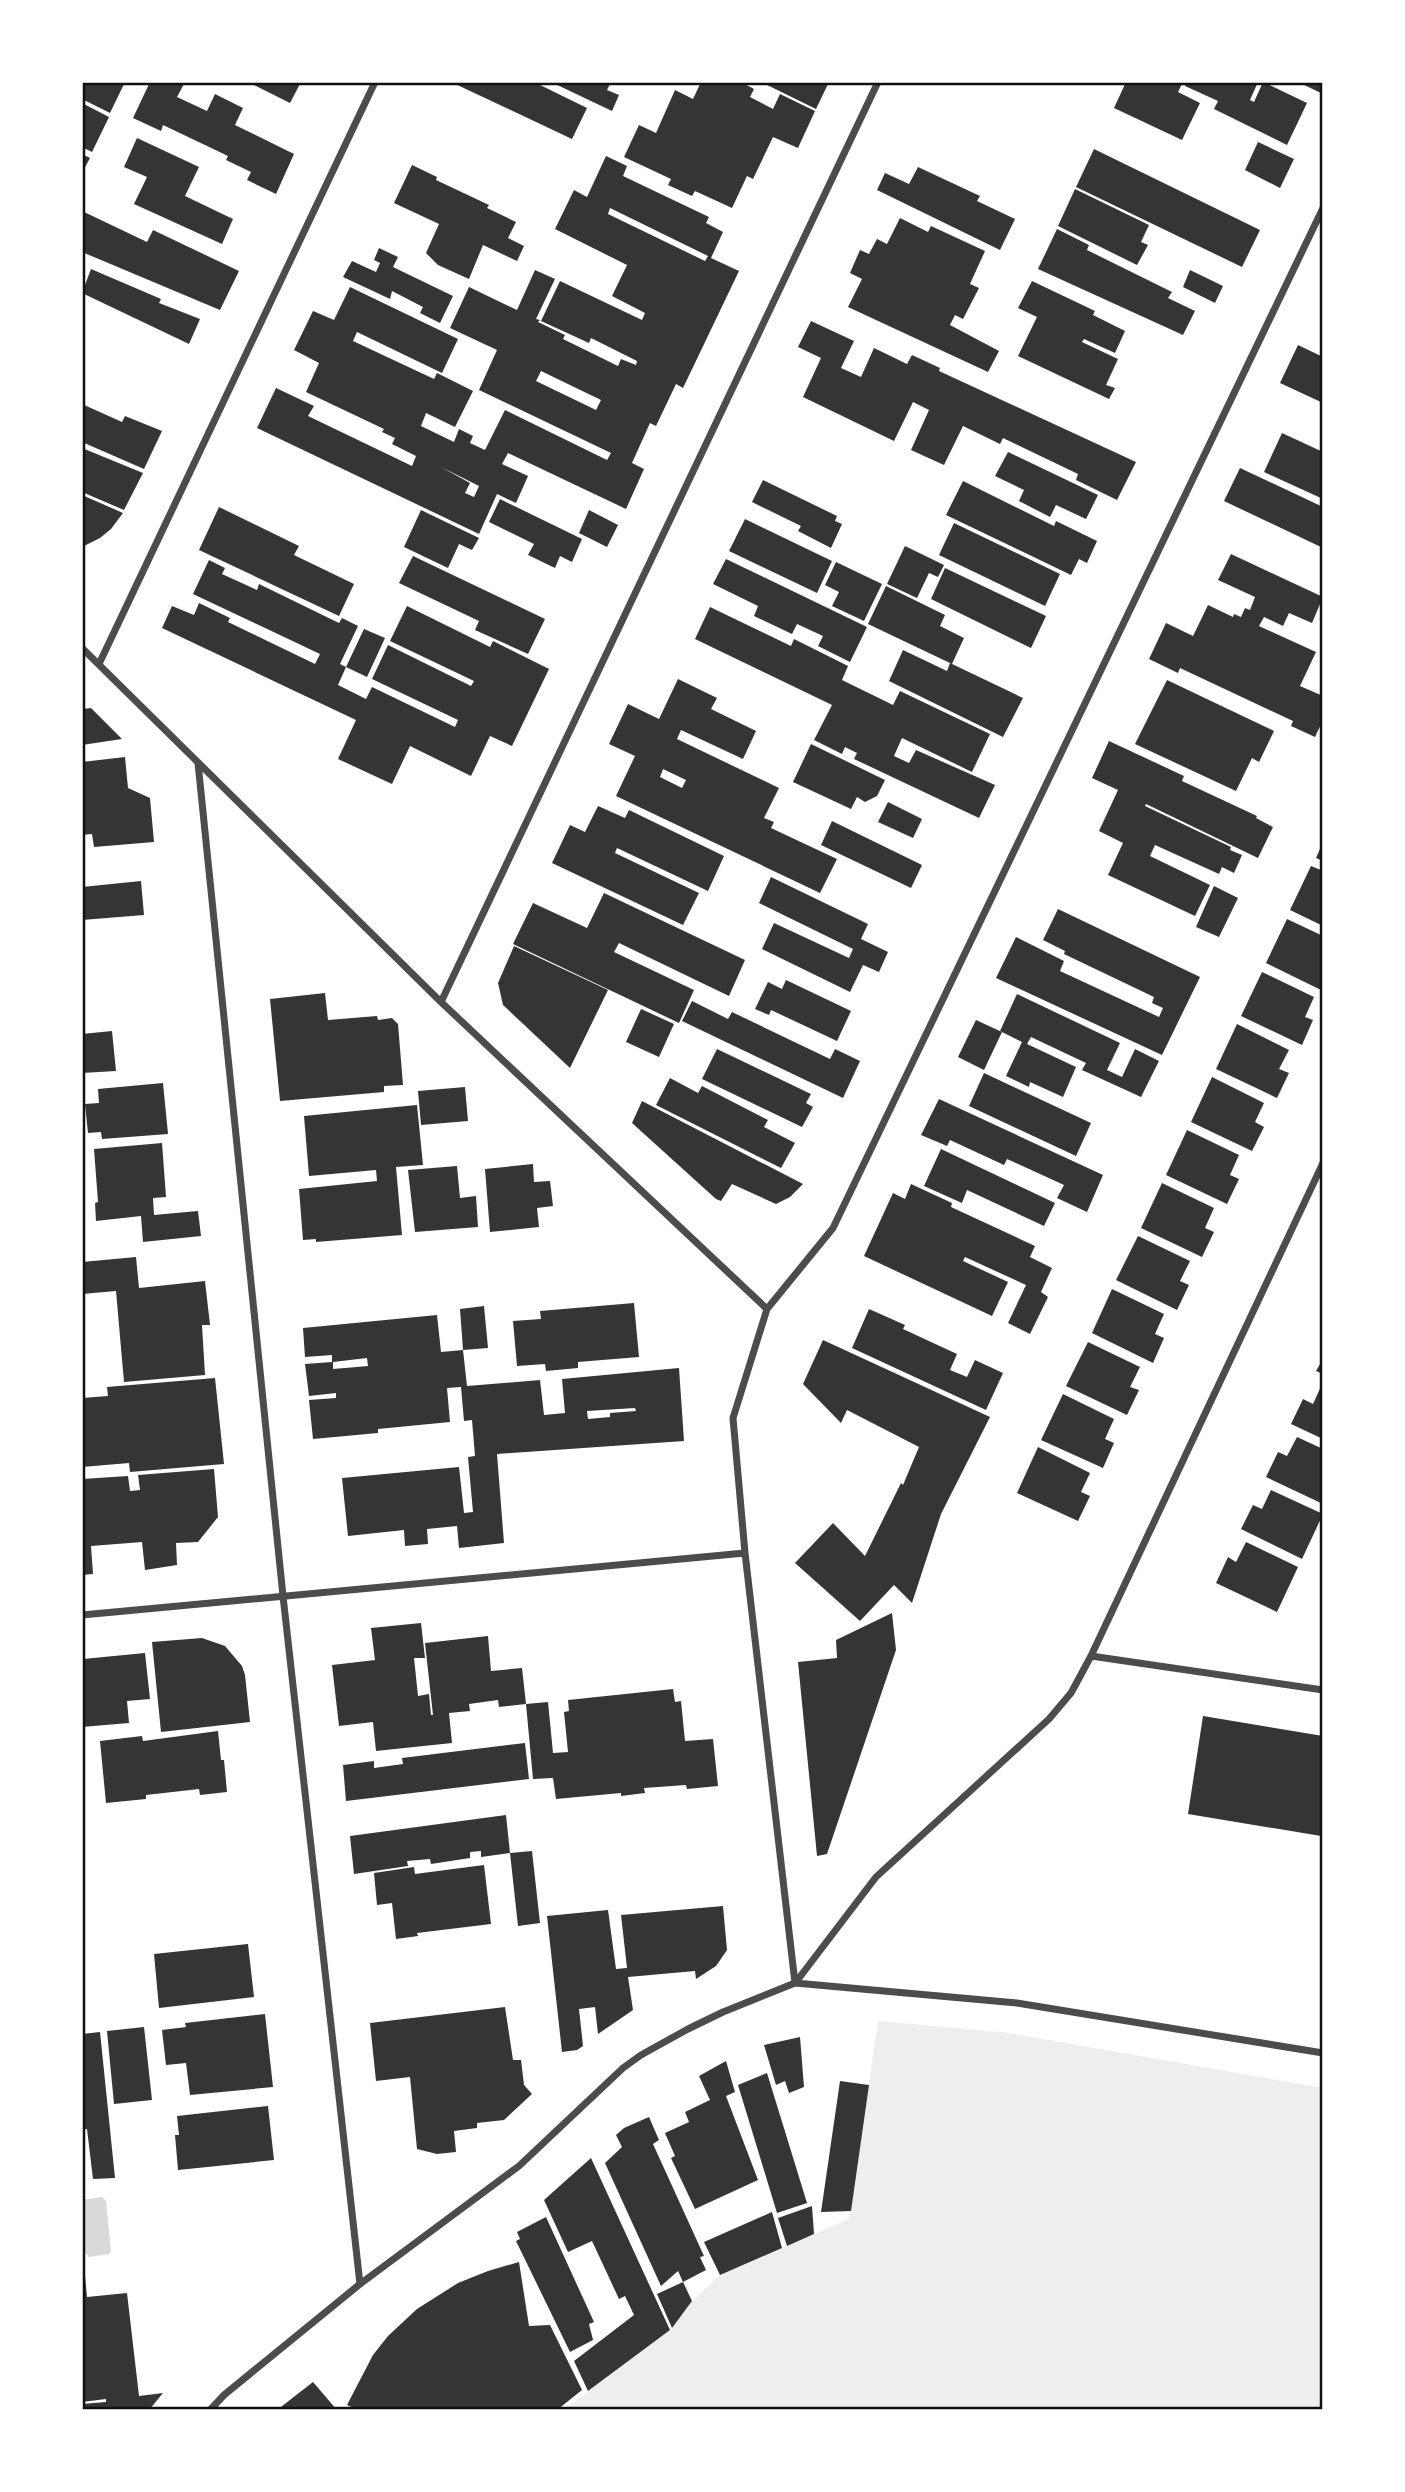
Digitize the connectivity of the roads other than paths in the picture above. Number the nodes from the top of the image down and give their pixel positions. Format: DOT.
graph roads {
  1 [pos="376,82"];
  2 [pos="878,82"];
  3 [pos="1323,208"];
  4 [pos="82,648"];
  5 [pos="99,664"];
  6 [pos="198,763"];
  7 [pos="441,1002"];
  8 [pos="1323,1163"];
  9 [pos="767,1310"];
  10 [pos="745,1553"];
  11 [pos="283,1596"];
  12 [pos="82,1615"];
  13 [pos="1091,1656"];
  14 [pos="1323,1690"];
  15 [pos="795,1983"];
  16 [pos="1323,2053"];
  17 [pos="360,2284"];
  18 [pos="210,2410"];
  1 -- 5 [label="street"];
  2 -- 7 [label="street"];
  3 -- 9 [label="street"];
  4 -- 5 [label="street"];
  5 -- 6 [label="street"];
  6 -- 7 [label="street"];
  6 -- 11 [label="street"];
  7 -- 9 [label="street"];
  8 -- 13 [label="street"];
  9 -- 10 [label="street"];
  10 -- 11 [label="street"];
  10 -- 15 [label="street"];
  11 -- 12 [label="street"];
  11 -- 17 [label="street"];
  13 -- 14 [label="street"];
  13 -- 15 [label="street"];
  15 -- 16 [label="street"];
  15 -- 17 [label="street"];
  17 -- 18 [label="street"];
}
